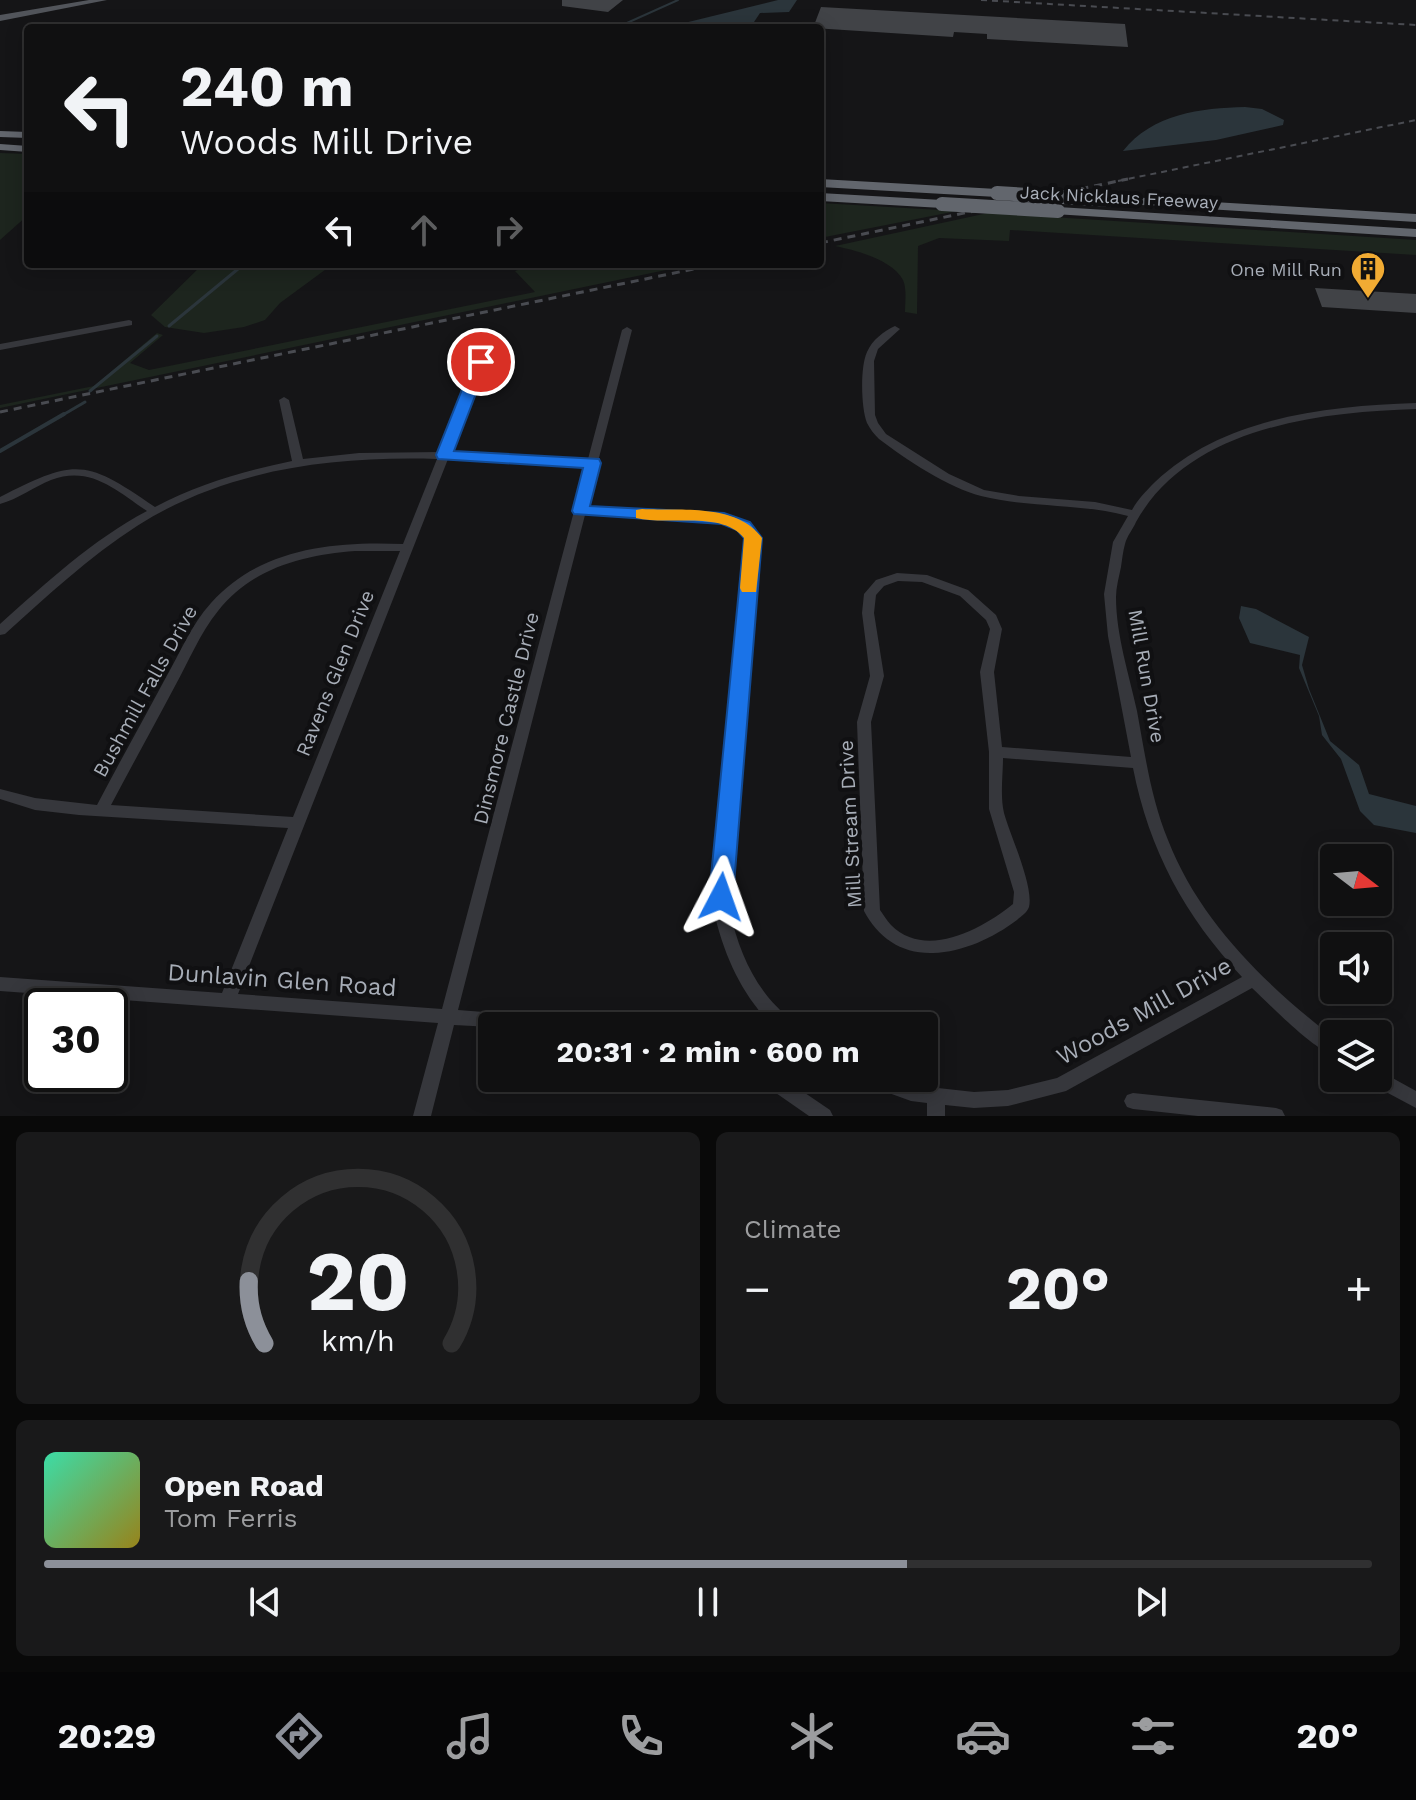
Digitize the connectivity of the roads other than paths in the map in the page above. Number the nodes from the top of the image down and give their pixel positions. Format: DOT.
graph roads {
  1 [pos="103,0"];
  2 [pos="0,18"];
  3 [pos="0,134"];
  4 [pos="24,135"];
  5 [pos="0,147"];
  6 [pos="24,149"];
  7 [pos="824,183"];
  8 [pos="824,197"];
  9 [pos="1416,218"];
  10 [pos="1416,233"];
  11 [pos="129,323"];
  12 [pos="895,329"];
  13 [pos="627,330"];
  14 [pos="0,347"];
  15 [pos="481,362"];
  16 [pos="284,400"];
  17 [pos="1416,406"];
  18 [pos="444,455"];
  19 [pos="298,461"];
  20 [pos="593,463"];
  21 [pos="0,501"];
  22 [pos="154,511"];
  23 [pos="581,511"];
  24 [pos="1133,514"];
  25 [pos="407,548"];
  26 [pos="0,631"];
  27 [pos="996,752"];
  28 [pos="1140,763"];
  29 [pos="0,794"];
  30 [pos="102,809"];
  31 [pos="297,823"];
  32 [pos="1253,979"];
  33 [pos="0,984"];
  34 [pos="228,999"];
  35 [pos="771,1012"];
  36 [pos="450,1017"];
  37 [pos="478,1019"];
  38 [pos="1320,1037"];
  39 [pos="1392,1086"];
  40 [pos="789,1092"];
  41 [pos="908,1092"];
  42 [pos="936,1097"];
  43 [pos="1416,1100"];
  44 [pos="1133,1101"];
  45 [pos="422,1116"];
  46 [pos="824,1116"];
  47 [pos="936,1116"];
  48 [pos="1276,1116"];
  1 -- 2 [label="main road"];
  3 -- 4 [label="highway"];
  5 -- 6 [label="highway"];
  7 -- 9 [label="highway, Jack Nicklaus Freeway, bridge"];
  8 -- 10 [label="highway, Jack Nicklaus Freeway, bridge"];
  11 -- 14 [label="street"];
  12 -- 24 [label="street"];
  13 -- 20 [label="street, Dinsmore Castle Drive"];
  15 -- 18 [label="street, Ravens Glen Drive"];
  16 -- 19 [label="street"];
  17 -- 24 [label="street, Mill Run Drive"];
  18 -- 19 [label="street"];
  18 -- 20 [label="street"];
  18 -- 25 [label="street, Ravens Glen Drive"];
  19 -- 22 [label="street"];
  20 -- 23 [label="street, Dinsmore Castle Drive"];
  21 -- 22 [label="street"];
  22 -- 26 [label="street"];
  23 -- 35 [label="street"];
  23 -- 36 [label="street, Dinsmore Castle Drive"];
  24 -- 28 [label="street, Mill Run Drive"];
  25 -- 30 [label="street, Bushmill Falls Drive"];
  25 -- 31 [label="street, Ravens Glen Drive"];
  27 -- 27 [label="street, Mill Stream Drive"];
  27 -- 28 [label="street"];
  28 -- 32 [label="street, Mill Run Drive"];
  29 -- 30 [label="street"];
  30 -- 31 [label="street"];
  31 -- 34 [label="street, Ravens Glen Drive"];
  32 -- 38 [label="street, Mill Run Drive"];
  32 -- 42 [label="street, Woods Mill Drive"];
  33 -- 34 [label="street, Dunlavin Glen Road"];
  34 -- 36 [label="street, Dunlavin Glen Road"];
  36 -- 37 [label="street, Dunlavin Glen Road"];
  36 -- 45 [label="street, Dinsmore Castle Drive"];
  39 -- 43 [label="street"];
  40 -- 46 [label="street"];
  41 -- 42 [label="street, Woods Mill Drive"];
  42 -- 47 [label="street"];
  44 -- 48 [label="street"];
}
